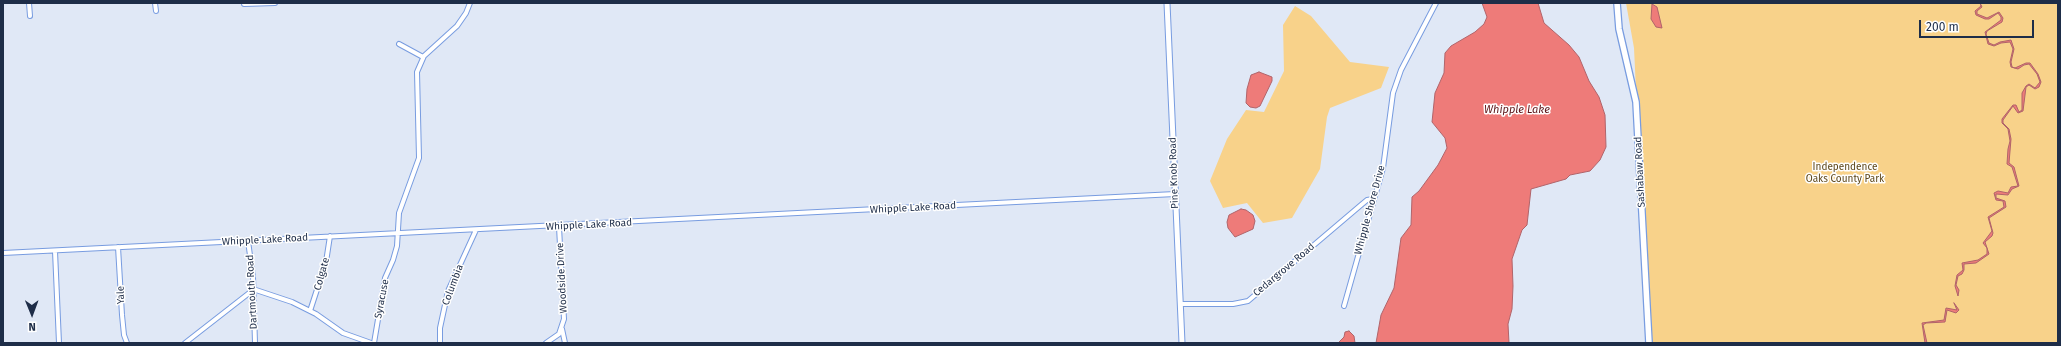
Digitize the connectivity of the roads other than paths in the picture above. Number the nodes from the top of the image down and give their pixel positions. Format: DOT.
graph roads {
  1 [pos="29,3"];
  2 [pos="155,3"];
  3 [pos="275,3"];
  4 [pos="470,3"];
  5 [pos="1167,3"];
  6 [pos="1436,3"];
  7 [pos="1617,3"];
  8 [pos="244,4"];
  9 [pos="156,12"];
  10 [pos="30,16"];
  11 [pos="399,44"];
  12 [pos="423,57"];
  13 [pos="1175,194"];
  14 [pos="1374,199"];
  15 [pos="559,226"];
  16 [pos="476,230"];
  17 [pos="397,233"];
  18 [pos="330,236"];
  19 [pos="248,241"];
  20 [pos="118,247"];
  21 [pos="55,251"];
  22 [pos="3,253"];
  23 [pos="253,290"];
  24 [pos="1180,304"];
  25 [pos="1344,306"];
  26 [pos="310,311"];
  27 [pos="562,329"];
  28 [pos="58,343"];
  29 [pos="127,343"];
  30 [pos="186,343"];
  31 [pos="255,343"];
  32 [pos="373,343"];
  33 [pos="440,343"];
  34 [pos="546,343"];
  35 [pos="565,343"];
  36 [pos="1182,343"];
  37 [pos="1649,343"];
  1 -- 10 [label="street"];
  2 -- 9 [label="street"];
  3 -- 8 [label="street"];
  4 -- 12 [label="street"];
  5 -- 13 [label="street, Pine Knob Road"];
  6 -- 14 [label="street, Whipple Shore Drive"];
  7 -- 37 [label="main road, Sashabaw Road"];
  11 -- 12 [label="street"];
  12 -- 17 [label="street, Syracuse"];
  13 -- 15 [label="street, Whipple Lake Road"];
  13 -- 24 [label="street, Pine Knob Road"];
  14 -- 24 [label="street, Cedargrove Road"];
  14 -- 25 [label="street, Whipple Shore Drive"];
  15 -- 16 [label="street, Whipple Lake Road"];
  15 -- 27 [label="street, Woodside Drive"];
  16 -- 17 [label="street, Whipple Lake Road"];
  16 -- 33 [label="street, Columbia"];
  17 -- 18 [label="street, Whipple Lake Road"];
  17 -- 32 [label="street, Syracuse"];
  18 -- 19 [label="street, Whipple Lake Road"];
  18 -- 26 [label="street, Colgate"];
  19 -- 20 [label="street, Whipple Lake Road"];
  19 -- 23 [label="street, Dartmouth Road"];
  20 -- 21 [label="street, Whipple Lake Road"];
  20 -- 29 [label="street, Yale"];
  21 -- 22 [label="street, Whipple Lake Road"];
  21 -- 28 [label="street"];
  23 -- 26 [label="street"];
  23 -- 30 [label="street"];
  23 -- 31 [label="street, Dartmouth Road"];
  24 -- 36 [label="street, Pine Knob Road"];
  26 -- 32 [label="street"];
  27 -- 34 [label="street"];
  27 -- 35 [label="street, Woodside Drive"];
}
